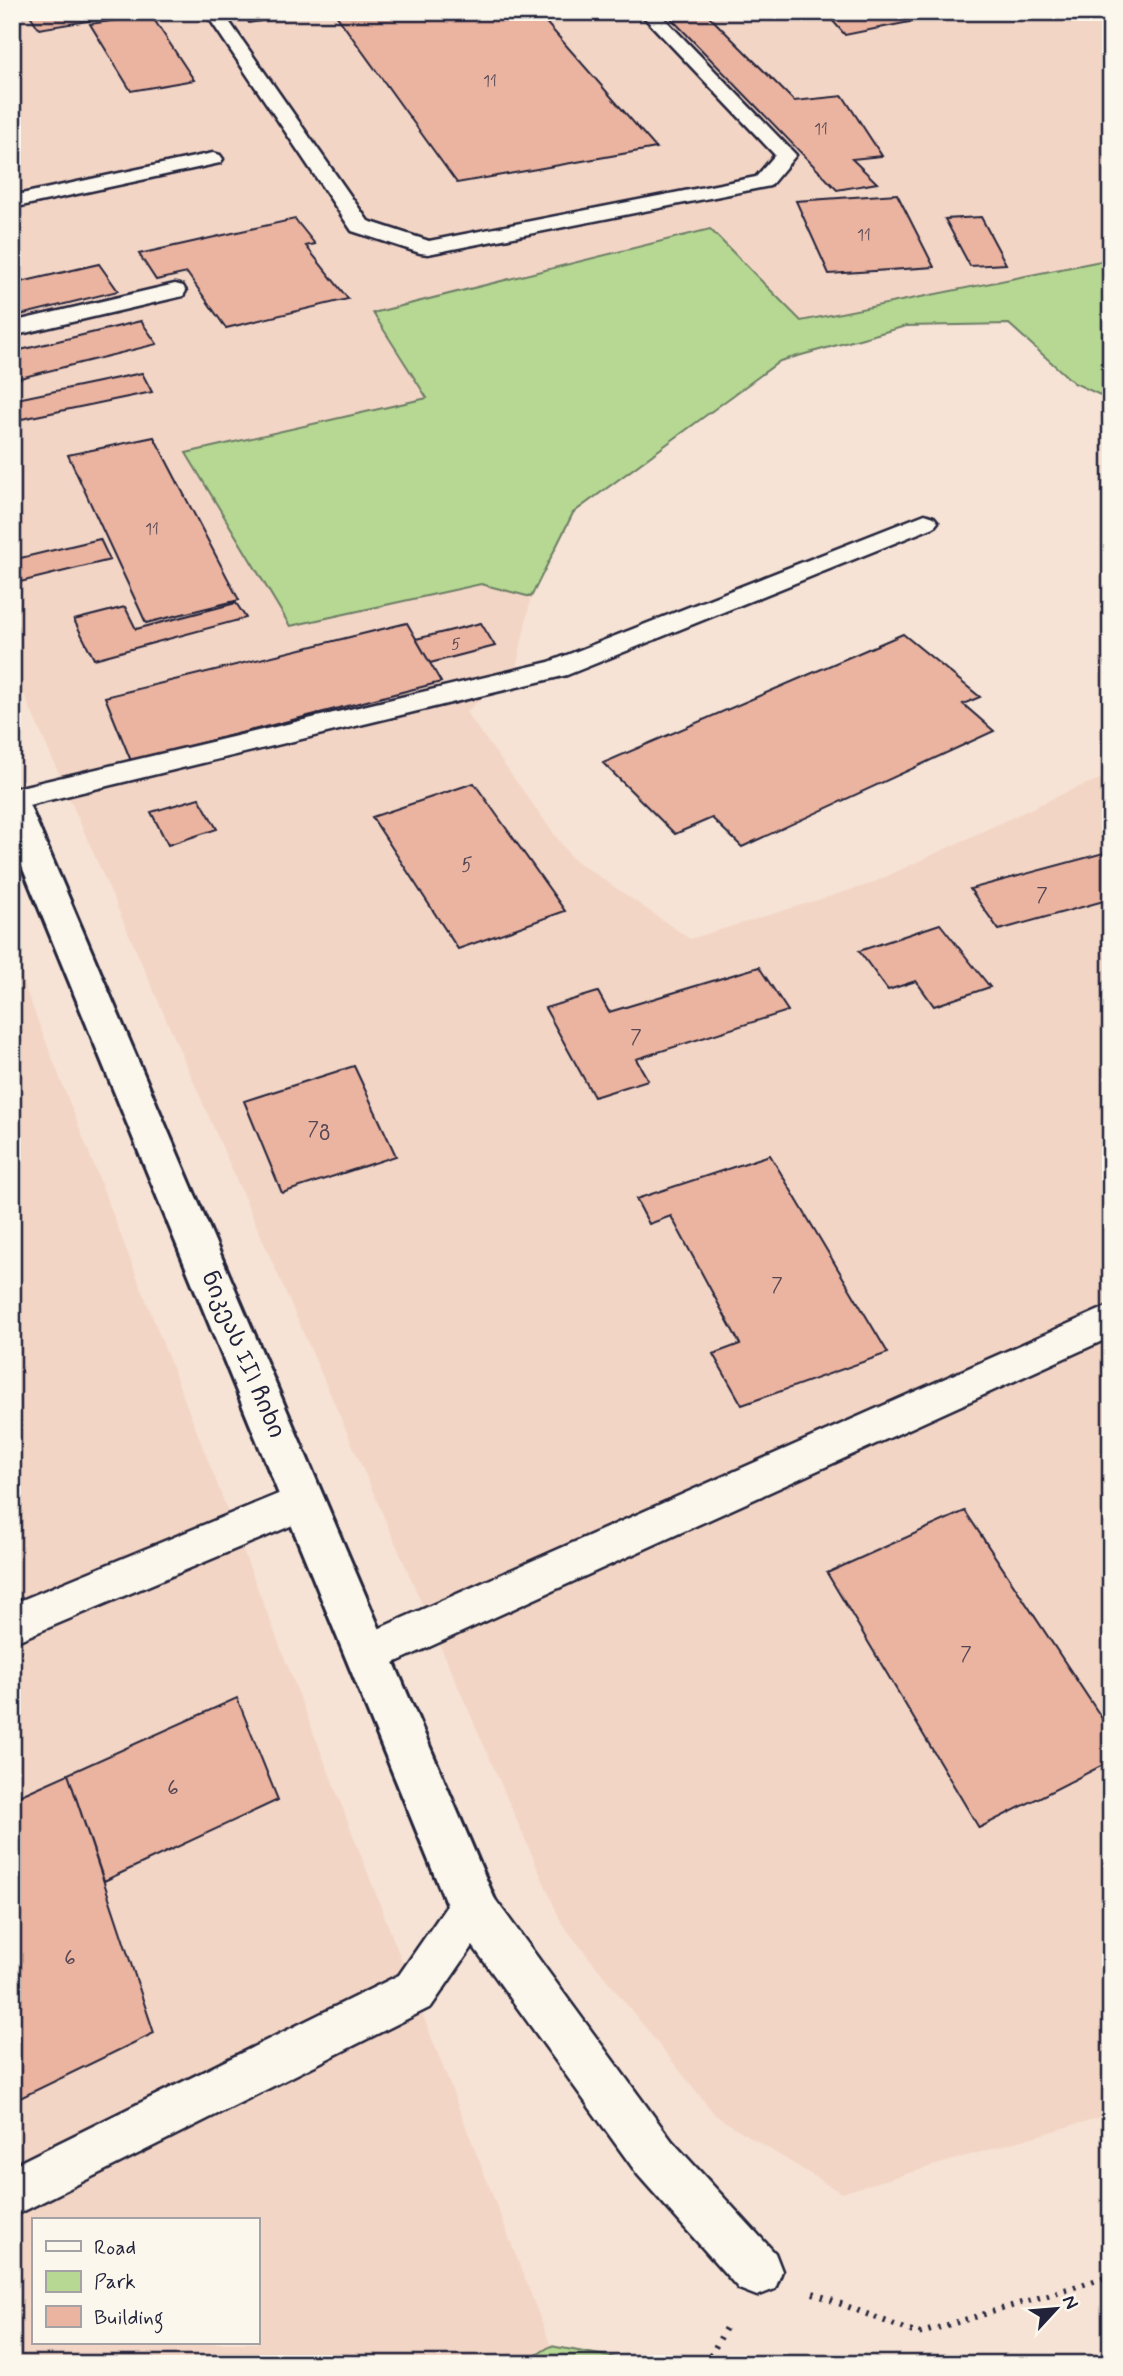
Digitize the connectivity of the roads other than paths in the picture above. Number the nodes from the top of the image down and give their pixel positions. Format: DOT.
graph roads {
  1 [pos="648,12"];
  2 [pos="218,18"];
  3 [pos="213,159"];
  4 [pos="12,202"];
  5 [pos="175,291"];
  6 [pos="12,329"];
  7 [pos="925,522"];
  8 [pos="12,801"];
  9 [pos="1111,1320"];
  10 [pos="305,1501"];
  11 [pos="12,1624"];
  12 [pos="368,1654"];
  13 [pos="473,1907"];
  14 [pos="12,2192"];
  15 [pos="757,2270"];
  1 -- 2 [label="lane"];
  3 -- 4 [label="lane"];
  5 -- 6 [label="lane"];
  7 -- 8 [label="lane"];
  8 -- 10 [label="street, ნიკეას III ჩიხი"];
  9 -- 12 [label="lane"];
  10 -- 11 [label="lane"];
  10 -- 12 [label="street, ნიკეას III ჩიხი"];
  12 -- 13 [label="street, ნიკეას III ჩიხი"];
  13 -- 14 [label="lane"];
  13 -- 15 [label="lane"];
}
